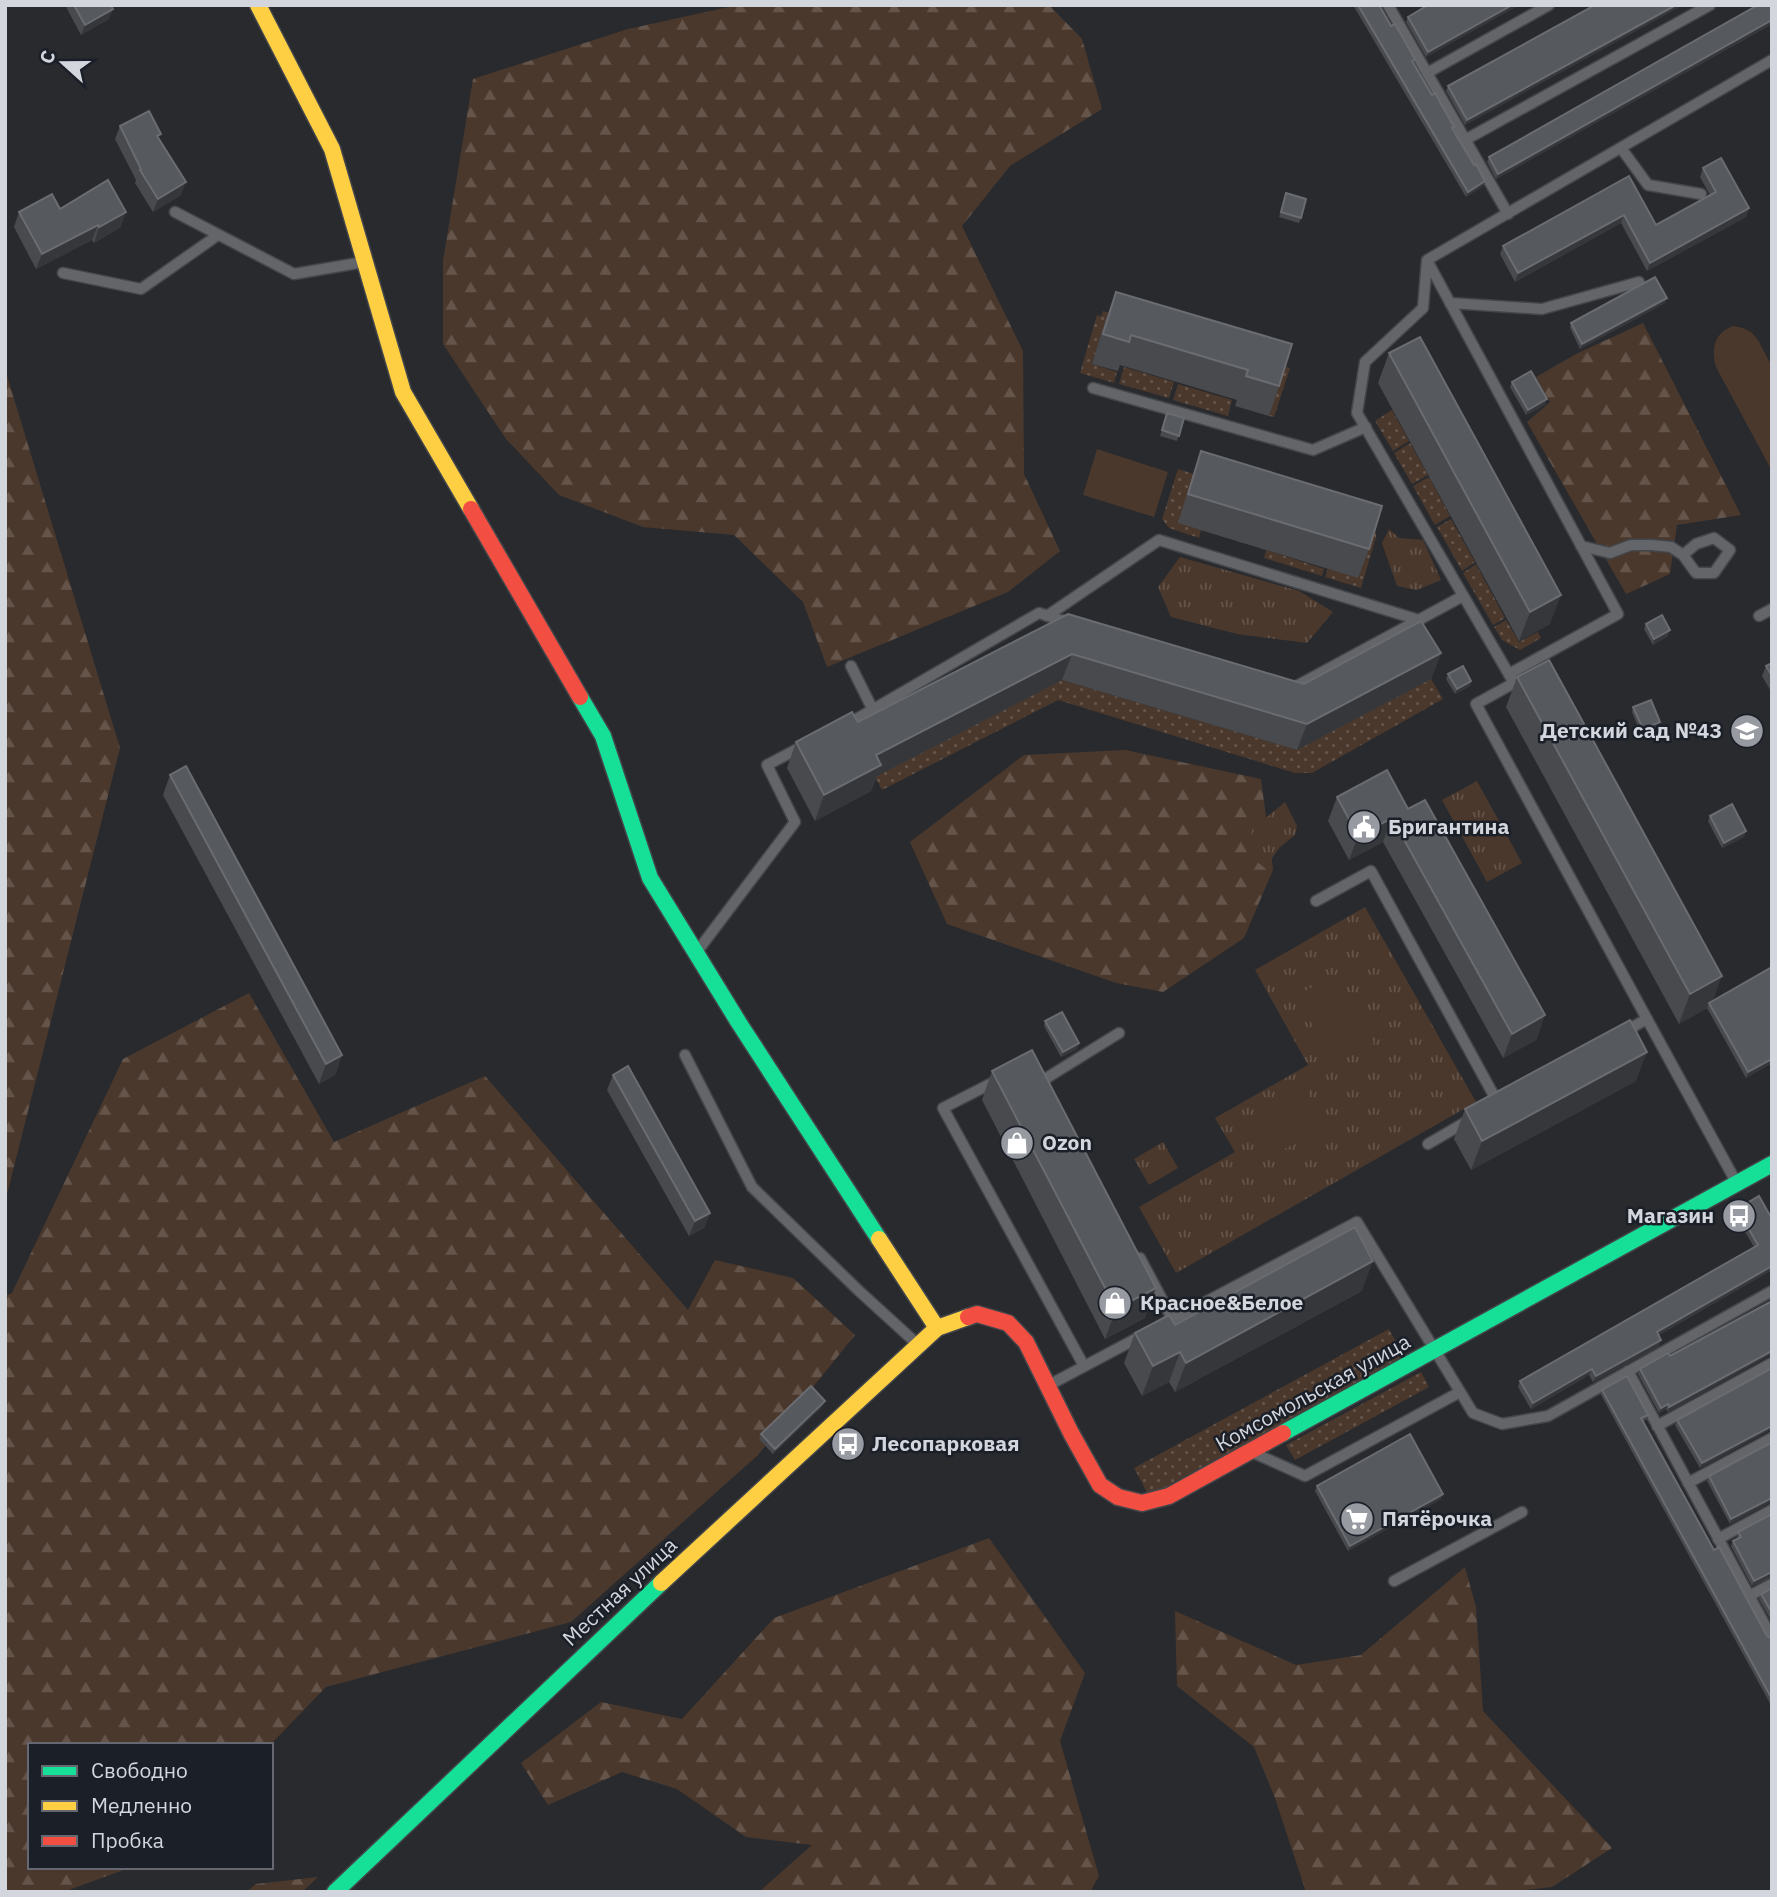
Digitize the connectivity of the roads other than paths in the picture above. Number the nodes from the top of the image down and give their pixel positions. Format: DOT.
graph roads {
  1 [pos="258,5"];
  2 [pos="1388,5"];
  3 [pos="1549,5"];
  4 [pos="1710,5"];
  5 [pos="1772,60"];
  6 [pos="1427,73"];
  7 [pos="1465,140"];
  8 [pos="1621,148"];
  9 [pos="1701,194"];
  10 [pos="175,212"];
  11 [pos="1508,214"];
  12 [pos="218,235"];
  13 [pos="1427,260"];
  14 [pos="365,262"];
  15 [pos="63,273"];
  16 [pos="1639,282"];
  17 [pos="1450,303"];
  18 [pos="1093,388"];
  19 [pos="1366,428"];
  20 [pos="1581,546"];
  21 [pos="1683,555"];
  22 [pos="1463,596"];
  23 [pos="1772,609"];
  24 [pos="1047,616"];
  25 [pos="1759,616"];
  26 [pos="1419,620"];
  27 [pos="1085,628"];
  28 [pos="851,666"];
  29 [pos="1509,674"];
  30 [pos="1276,686"];
  31 [pos="873,710"];
  32 [pos="835,730"];
  33 [pos="812,741"];
  34 [pos="1316,901"];
  35 [pos="696,953"];
  36 [pos="1647,1019"];
  37 [pos="1119,1033"];
  38 [pos="1613,1038"];
  39 [pos="685,1055"];
  40 [pos="1005,1076"];
  41 [pos="1052,1091"];
  42 [pos="1510,1097"];
  43 [pos="1499,1103"];
  44 [pos="1487,1110"];
  45 [pos="1475,1117"];
  46 [pos="1428,1144"];
  47 [pos="1772,1164"];
  48 [pos="1737,1184"];
  49 [pos="1135,1247"];
  50 [pos="1772,1291"];
  51 [pos="1173,1320"];
  52 [pos="937,1328"];
  53 [pos="918,1345"];
  54 [pos="1434,1350"];
  55 [pos="1772,1363"];
  56 [pos="1084,1366"];
  57 [pos="1628,1371"];
  58 [pos="1047,1386"];
  59 [pos="1460,1392"];
  60 [pos="1657,1426"];
  61 [pos="1772,1438"];
  62 [pos="1251,1451"];
  63 [pos="1688,1483"];
  64 [pos="1772,1510"];
  65 [pos="1522,1513"];
  66 [pos="1718,1539"];
  67 [pos="1394,1581"];
  68 [pos="1772,1584"];
  69 [pos="1749,1596"];
  70 [pos="1772,1639"];
  71 [pos="335,1892"];
  1 -- 14 [label="main road"];
  2 -- 6 [label="lane"];
  3 -- 6 [label="lane"];
  4 -- 7 [label="lane"];
  5 -- 8 [label="lane"];
  6 -- 7 [label="lane"];
  7 -- 11 [label="lane"];
  8 -- 9 [label="lane"];
  8 -- 11 [label="lane"];
  10 -- 12 [label="lane"];
  11 -- 13 [label="lane"];
  12 -- 14 [label="lane"];
  12 -- 15 [label="lane"];
  13 -- 17 [label="lane"];
  13 -- 19 [label="lane"];
  14 -- 35 [label="main road"];
  16 -- 17 [label="lane"];
  17 -- 20 [label="lane"];
  18 -- 19 [label="lane"];
  19 -- 22 [label="lane"];
  20 -- 21 [label="lane"];
  20 -- 29 [label="lane"];
  21 -- 21 [label="lane"];
  22 -- 26 [label="lane"];
  22 -- 29 [label="lane"];
  23 -- 25 [label="lane"];
  24 -- 26 [label="lane"];
  24 -- 27 [label="lane"];
  24 -- 31 [label="lane"];
  26 -- 30 [label="lane"];
  28 -- 31 [label="lane"];
  29 -- 36 [label="lane"];
  31 -- 32 [label="lane"];
  33 -- 35 [label="lane"];
  34 -- 43 [label="lane"];
  35 -- 52 [label="main road"];
  36 -- 38 [label="lane"];
  36 -- 48 [label="lane"];
  37 -- 41 [label="lane"];
  39 -- 53 [label="lane"];
  40 -- 56 [label="lane"];
  42 -- 43 [label="lane"];
  43 -- 44 [label="lane"];
  45 -- 46 [label="lane"];
  47 -- 48 [label="main road, Комсомольская улица"];
  48 -- 54 [label="main road, Комсомольская улица"];
  49 -- 51 [label="lane"];
  50 -- 57 [label="lane"];
  51 -- 54 [label="lane"];
  51 -- 56 [label="lane"];
  52 -- 53 [label="main road, Местная улица"];
  52 -- 58 [label="main road, Комсомольская улица"];
  53 -- 71 [label="main road, Местная улица"];
  54 -- 59 [label="lane"];
  54 -- 62 [label="main road, Комсомольская улица"];
  55 -- 60 [label="lane"];
  56 -- 58 [label="lane"];
  57 -- 59 [label="lane"];
  57 -- 60 [label="lane"];
  58 -- 62 [label="main road, Комсомольская улица"];
  59 -- 62 [label="lane"];
  60 -- 63 [label="lane"];
  61 -- 63 [label="lane"];
  63 -- 66 [label="lane"];
  64 -- 66 [label="lane"];
  65 -- 67 [label="lane"];
  66 -- 69 [label="lane"];
  68 -- 69 [label="lane"];
  69 -- 70 [label="lane"];
}
